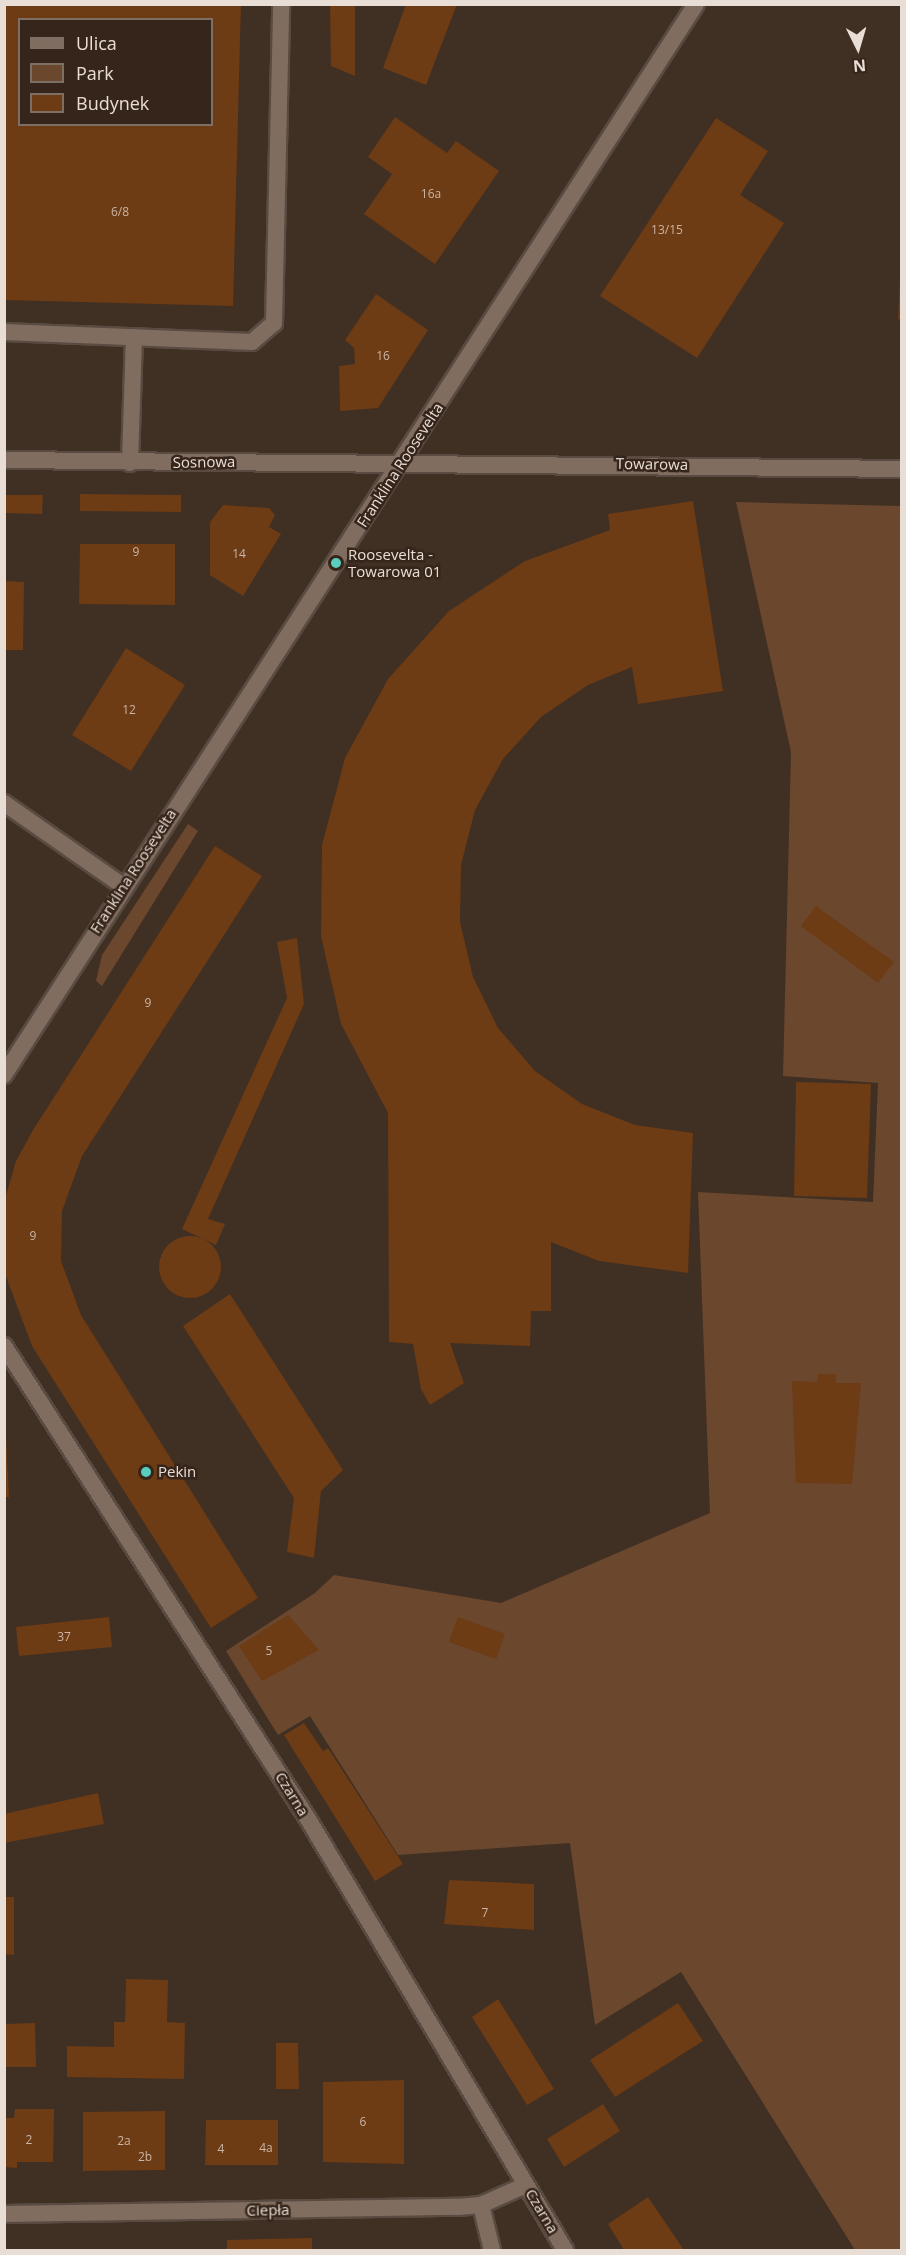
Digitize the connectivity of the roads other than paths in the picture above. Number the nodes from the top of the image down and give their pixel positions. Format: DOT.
graph roads {
  1 [pos="281,4"];
  2 [pos="696,4"];
  3 [pos="4,332"];
  4 [pos="134,337"];
  5 [pos="4,460"];
  6 [pos="403,460"];
  7 [pos="130,463"];
  8 [pos="902,469"];
  9 [pos="4,803"];
  10 [pos="123,886"];
  11 [pos="4,1075"];
  12 [pos="4,1346"];
  13 [pos="526,2185"];
  14 [pos="481,2205"];
  15 [pos="4,2214"];
  16 [pos="492,2250"];
  17 [pos="565,2250"];
  1 -- 4 [label="street"];
  2 -- 6 [label="street, Franklina Roosevelta"];
  3 -- 4 [label="street"];
  4 -- 7 [label="street"];
  5 -- 7 [label="street, Sosnowa"];
  6 -- 7 [label="street, Sosnowa"];
  6 -- 8 [label="street, Towarowa"];
  6 -- 10 [label="street, Franklina Roosevelta"];
  9 -- 10 [label="street"];
  10 -- 11 [label="street, Franklina Roosevelta"];
  12 -- 13 [label="street, Czarna"];
  13 -- 14 [label="street, Ciepła"];
  13 -- 17 [label="street, Czarna"];
  14 -- 15 [label="street, Ciepła"];
  14 -- 16 [label="street"];
}
